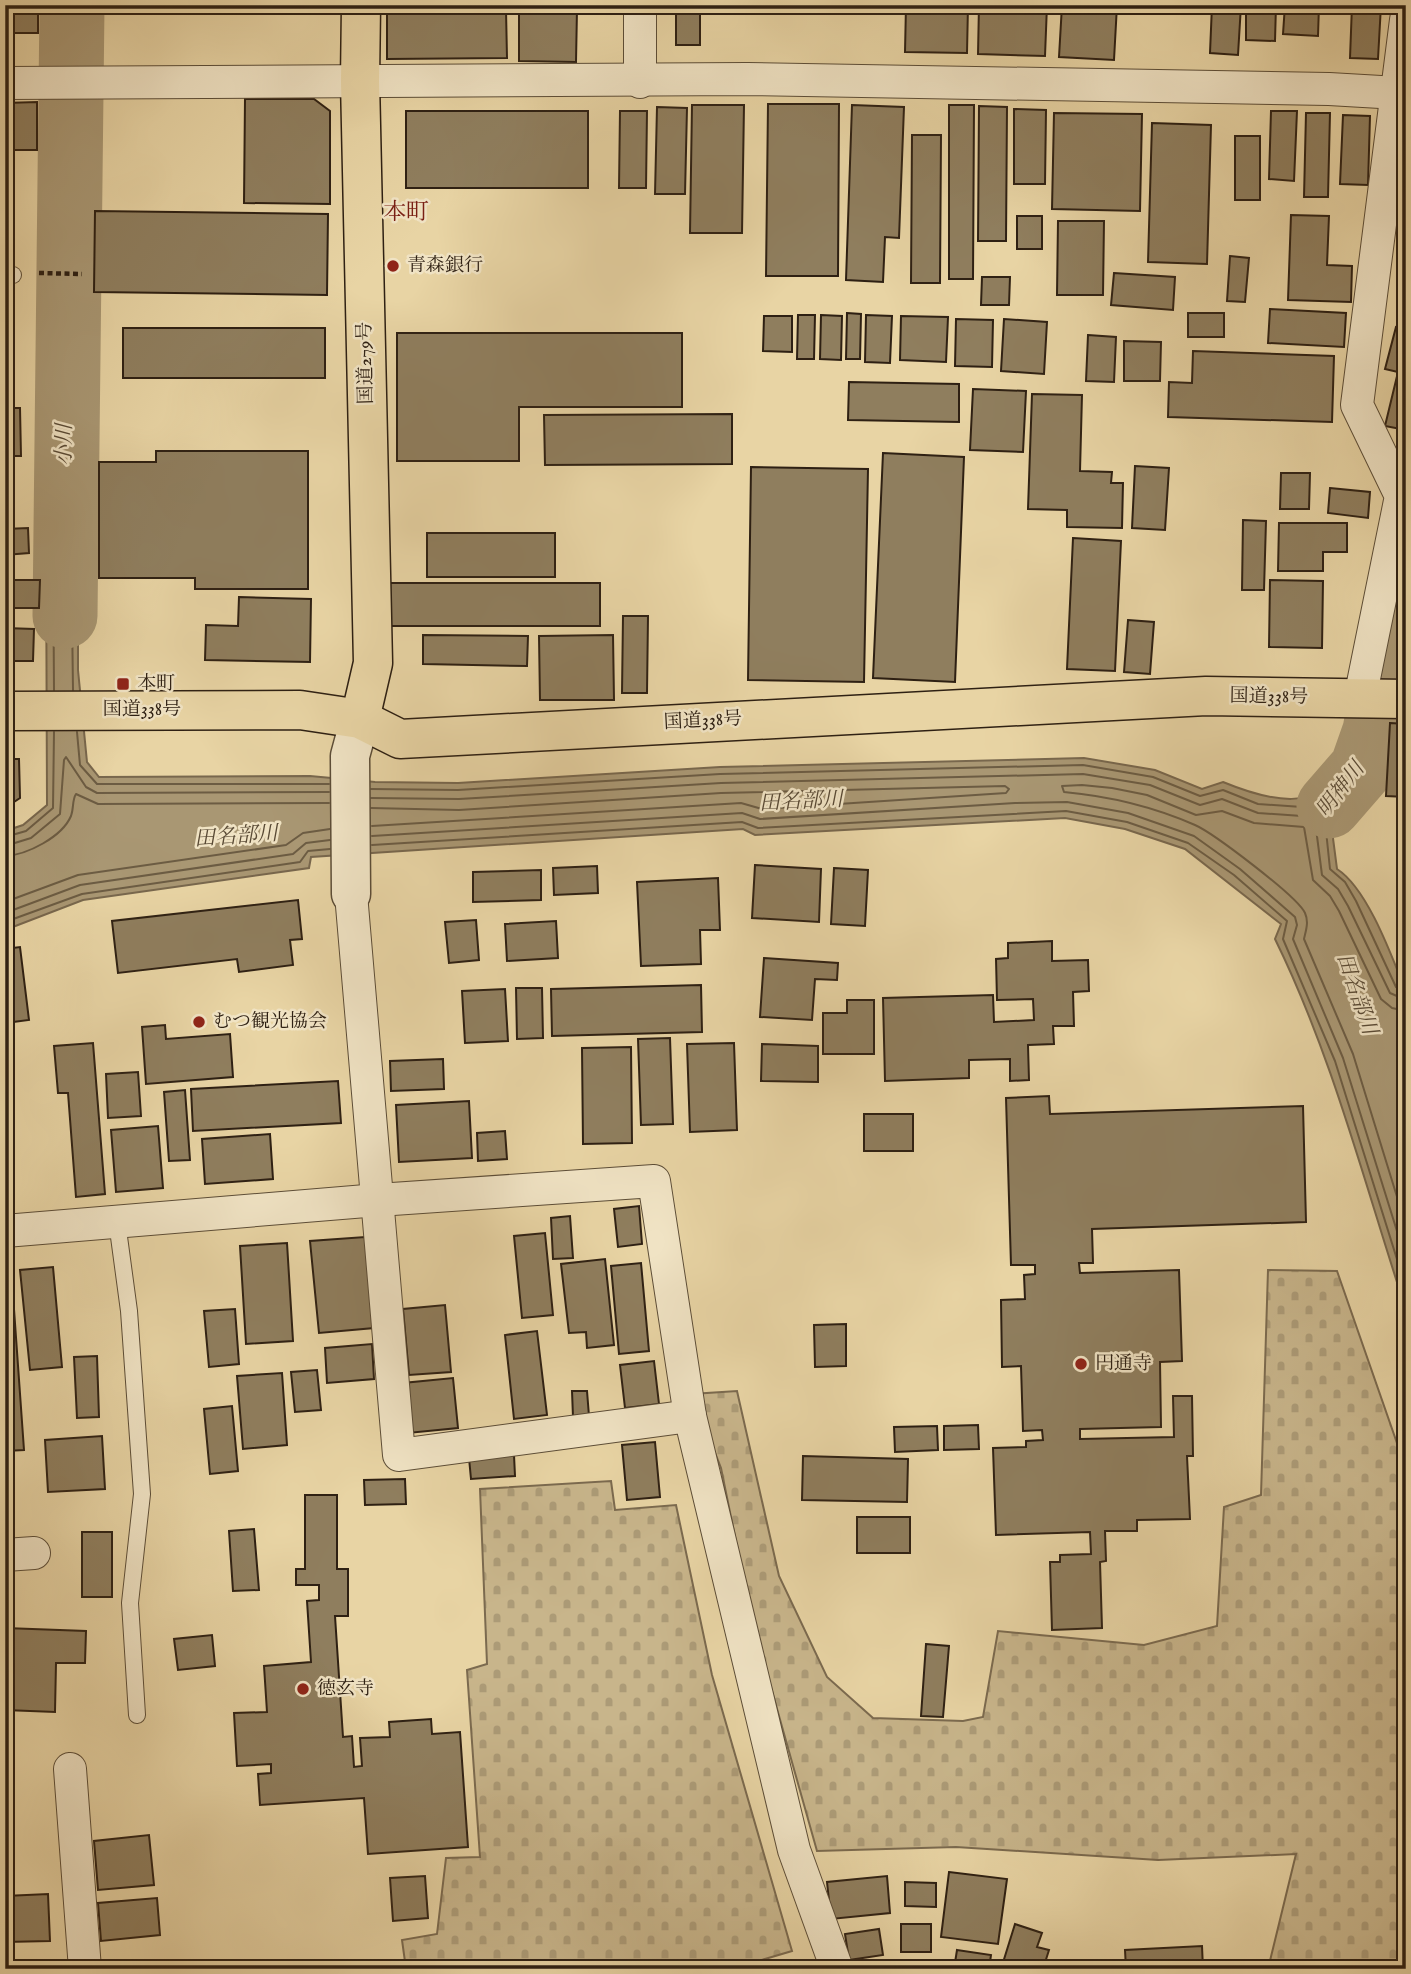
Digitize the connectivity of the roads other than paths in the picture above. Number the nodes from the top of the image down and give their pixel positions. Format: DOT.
graph roads {
  1 [pos="361,5"];
  2 [pos="640,5"];
  3 [pos="1406,20"];
  4 [pos="360,81"];
  5 [pos="640,82"];
  6 [pos="5,83"];
  7 [pos="1398,93"];
  8 [pos="1399,473"];
  9 [pos="1383,698"];
  10 [pos="22,711"];
  11 [pos="359,719"];
  12 [pos="351,894"];
  13 [pos="377,1200"];
  14 [pos="117,1222"];
  15 [pos="5,1231"];
  16 [pos="690,1416"];
  17 [pos="136,1715"];
  18 [pos="70,1769"];
  19 [pos="85,1969"];
  20 [pos="837,1969"];
  1 -- 4 [label="highway, 国道279号"];
  2 -- 5 [label="street"];
  3 -- 7 [label="street"];
  4 -- 5 [label="street"];
  4 -- 6 [label="street"];
  4 -- 11 [label="highway, 国道279号"];
  5 -- 7 [label="street"];
  7 -- 8 [label="street"];
  8 -- 9 [label="street"];
  9 -- 11 [label="highway, 国道338号"];
  10 -- 11 [label="highway, 国道338号"];
  11 -- 12 [label="street"];
  12 -- 13 [label="street"];
  13 -- 14 [label="street"];
  13 -- 16 [label="street"];
  13 -- 16 [label="street"];
  14 -- 15 [label="street"];
  14 -- 17 [label="lane"];
  16 -- 20 [label="street"];
  18 -- 19 [label="street"];
}
